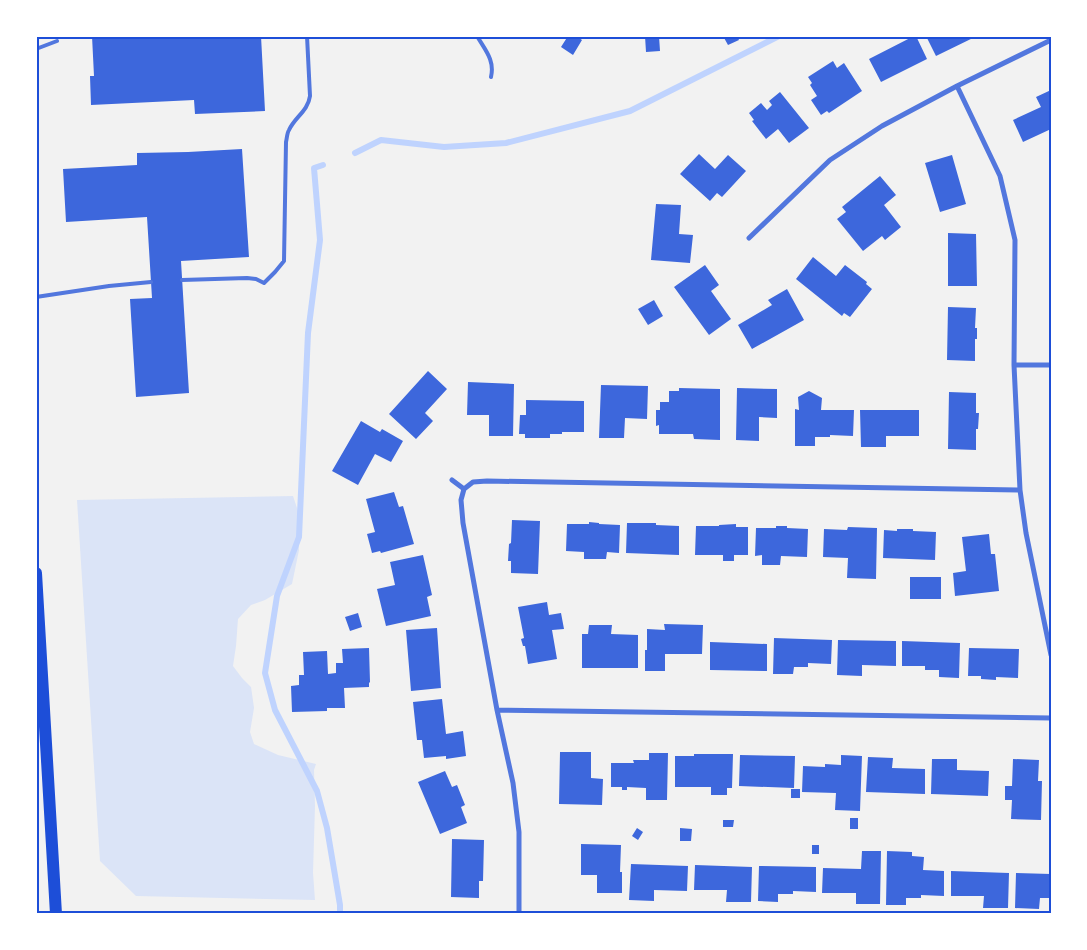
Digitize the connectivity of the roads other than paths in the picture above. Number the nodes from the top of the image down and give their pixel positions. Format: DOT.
graph roads {
  1 [pos="307,36"];
  2 [pos="477,36"];
  3 [pos="1051,40"];
  4 [pos="57,41"];
  5 [pos="36,49"];
  6 [pos="491,77"];
  7 [pos="957,86"];
  8 [pos="750,238"];
  9 [pos="182,280"];
  10 [pos="151,282"];
  11 [pos="36,297"];
  12 [pos="1014,365"];
  13 [pos="1051,365"];
  14 [pos="452,480"];
  15 [pos="464,489"];
  16 [pos="1020,490"];
  17 [pos="36,574"];
  18 [pos="1051,655"];
  19 [pos="497,710"];
  20 [pos="1051,718"];
  21 [pos="56,914"];
  22 [pos="519,914"];
  1 -- 9 [label="lane"];
  2 -- 6 [label="lane"];
  3 -- 7 [label="street"];
  4 -- 5 [label="lane"];
  7 -- 8 [label="street"];
  7 -- 12 [label="street"];
  10 -- 11 [label="lane"];
  12 -- 13 [label="street"];
  12 -- 16 [label="street"];
  14 -- 15 [label="street"];
  15 -- 16 [label="street"];
  15 -- 19 [label="street"];
  16 -- 18 [label="street"];
  17 -- 21 [label="main road"];
  19 -- 20 [label="street"];
  19 -- 22 [label="street"];
}
